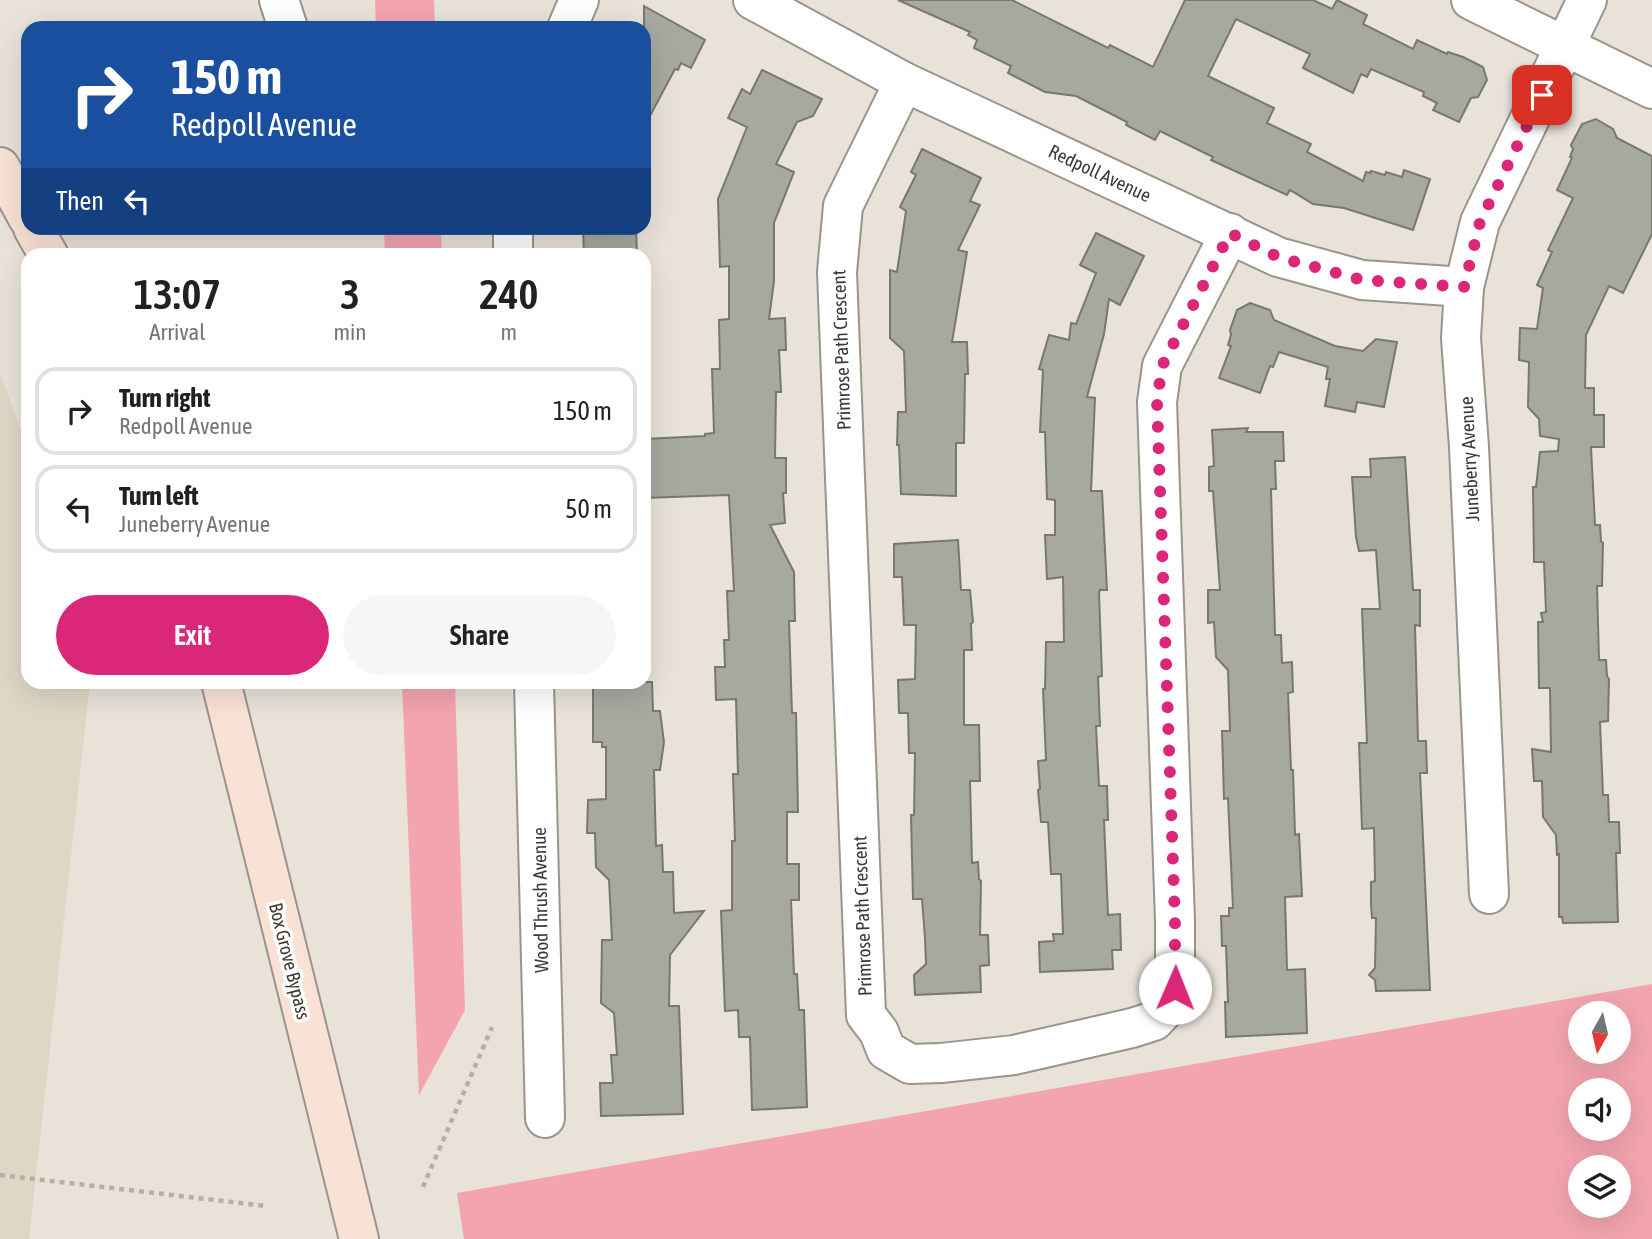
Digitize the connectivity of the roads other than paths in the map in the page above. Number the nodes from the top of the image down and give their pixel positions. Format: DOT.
graph roads {
  1 [pos="279,0"];
  2 [pos="579,0"];
  3 [pos="754,0"];
  4 [pos="1471,0"];
  5 [pos="1587,0"];
  6 [pos="286,21"];
  7 [pos="570,21"];
  8 [pos="1565,45"];
  9 [pos="904,82"];
  10 [pos="1652,89"];
  11 [pos="0,167"];
  12 [pos="21,205"];
  13 [pos="1230,233"];
  14 [pos="1464,287"];
  15 [pos="223,689"];
  16 [pos="534,689"];
  17 [pos="1489,894"];
  18 [pos="545,1118"];
  19 [pos="359,1239"];
  1 -- 6 [label="street"];
  2 -- 7 [label="street"];
  3 -- 9 [label="street, Redpoll Avenue"];
  4 -- 8 [label="street"];
  5 -- 8 [label="street, Juneberry Avenue"];
  8 -- 10 [label="street"];
  8 -- 14 [label="street, Juneberry Avenue"];
  9 -- 13 [label="street, Redpoll Avenue"];
  9 -- 13 [label="street, Primrose Path Crescent"];
  11 -- 12 [label="main road"];
  13 -- 14 [label="street, Redpoll Avenue"];
  14 -- 17 [label="street, Juneberry Avenue"];
  15 -- 19 [label="main road, Box Grove Bypass"];
  16 -- 18 [label="street, Wood Thrush Avenue"];
}
